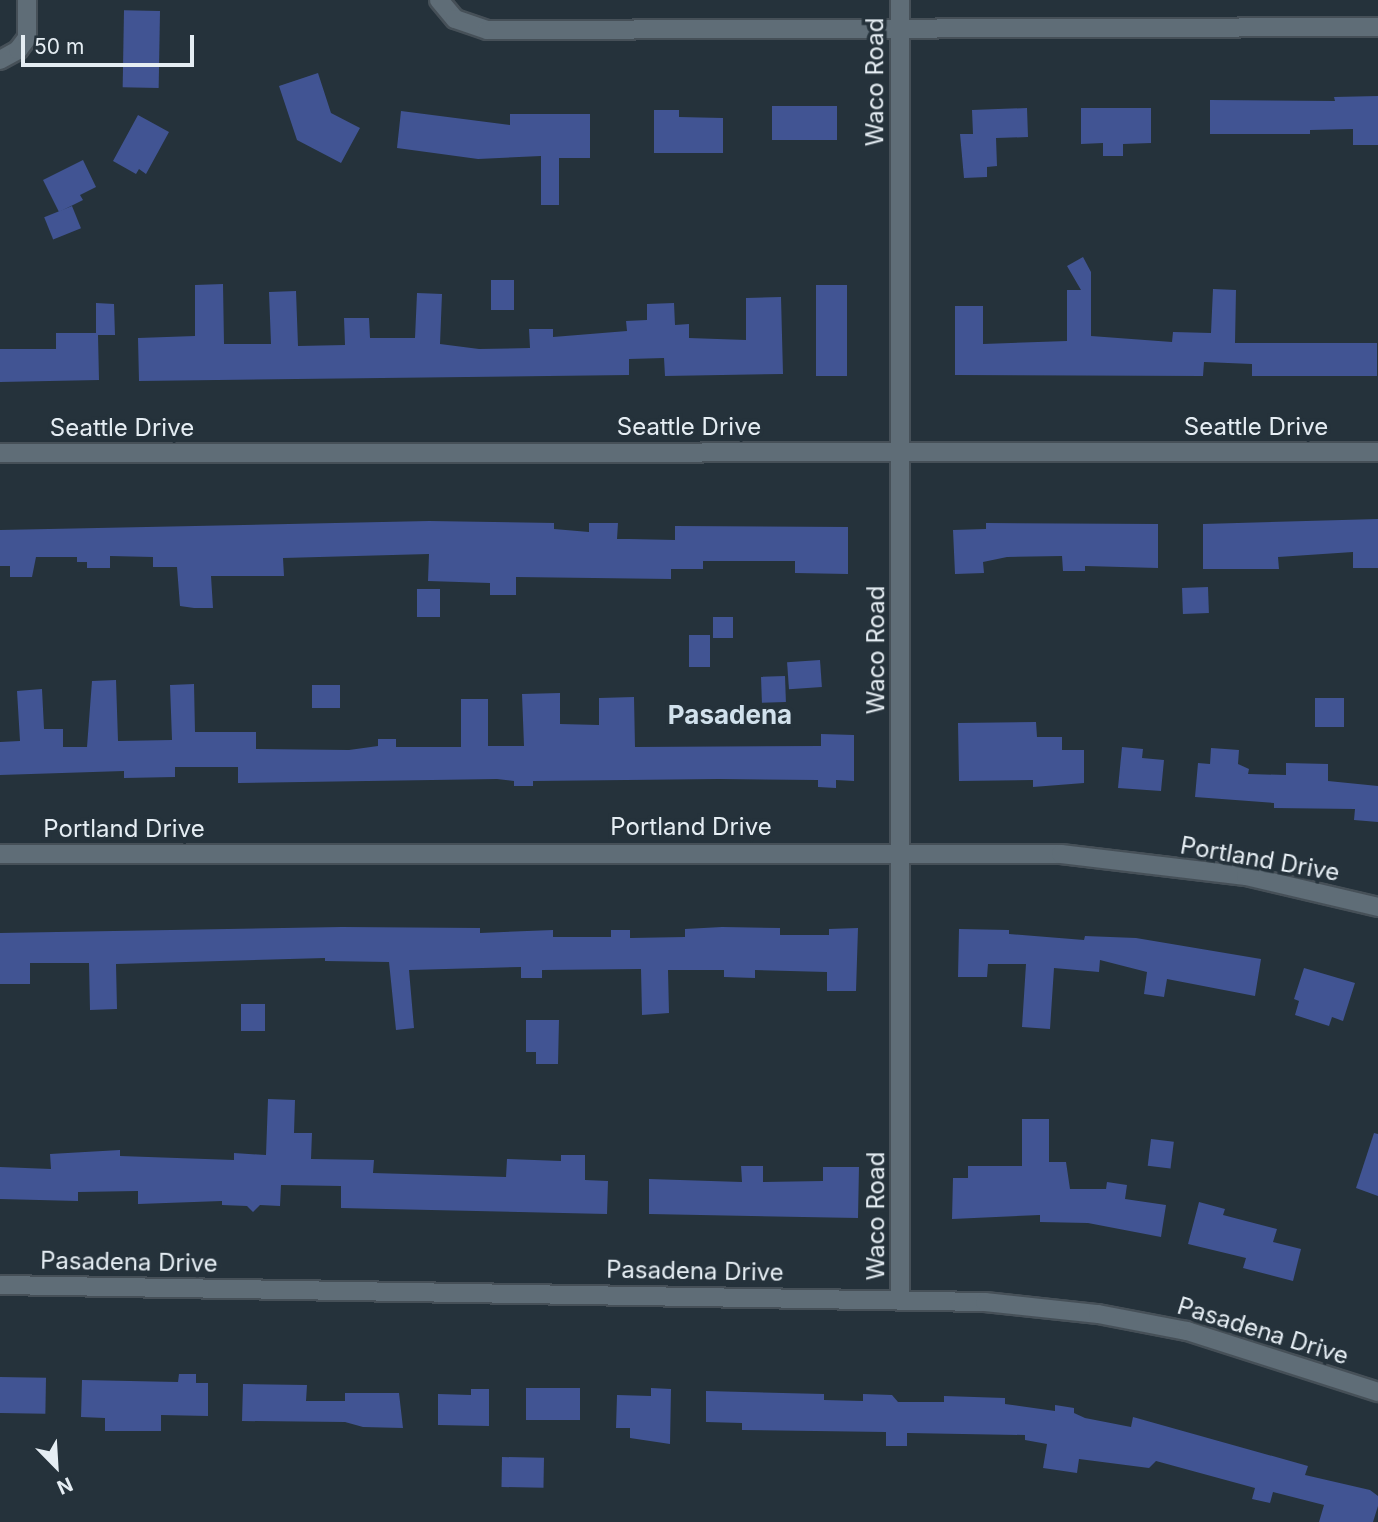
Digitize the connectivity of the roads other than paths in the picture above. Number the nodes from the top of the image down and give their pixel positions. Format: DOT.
graph roads {
  1 [pos="27,0"];
  2 [pos="439,0"];
  3 [pos="900,0"];
  4 [pos="1378,27"];
  5 [pos="900,30"];
  6 [pos="0,60"];
  7 [pos="899,452"];
  8 [pos="1378,452"];
  9 [pos="0,453"];
  10 [pos="901,851"];
  11 [pos="0,854"];
  12 [pos="1378,907"];
  13 [pos="0,1284"];
  14 [pos="900,1299"];
  15 [pos="1378,1392"];
  1 -- 6 [label="street"];
  2 -- 5 [label="street"];
  3 -- 5 [label="street, Waco Road"];
  4 -- 5 [label="street"];
  5 -- 7 [label="street, Waco Road"];
  7 -- 8 [label="street, Seattle Drive"];
  7 -- 9 [label="street, Seattle Drive"];
  7 -- 10 [label="street, Waco Road"];
  10 -- 11 [label="street, Portland Drive"];
  10 -- 12 [label="street, Portland Drive"];
  10 -- 14 [label="street, Waco Road"];
  13 -- 14 [label="street, Pasadena Drive"];
  14 -- 15 [label="street, Pasadena Drive"];
}
